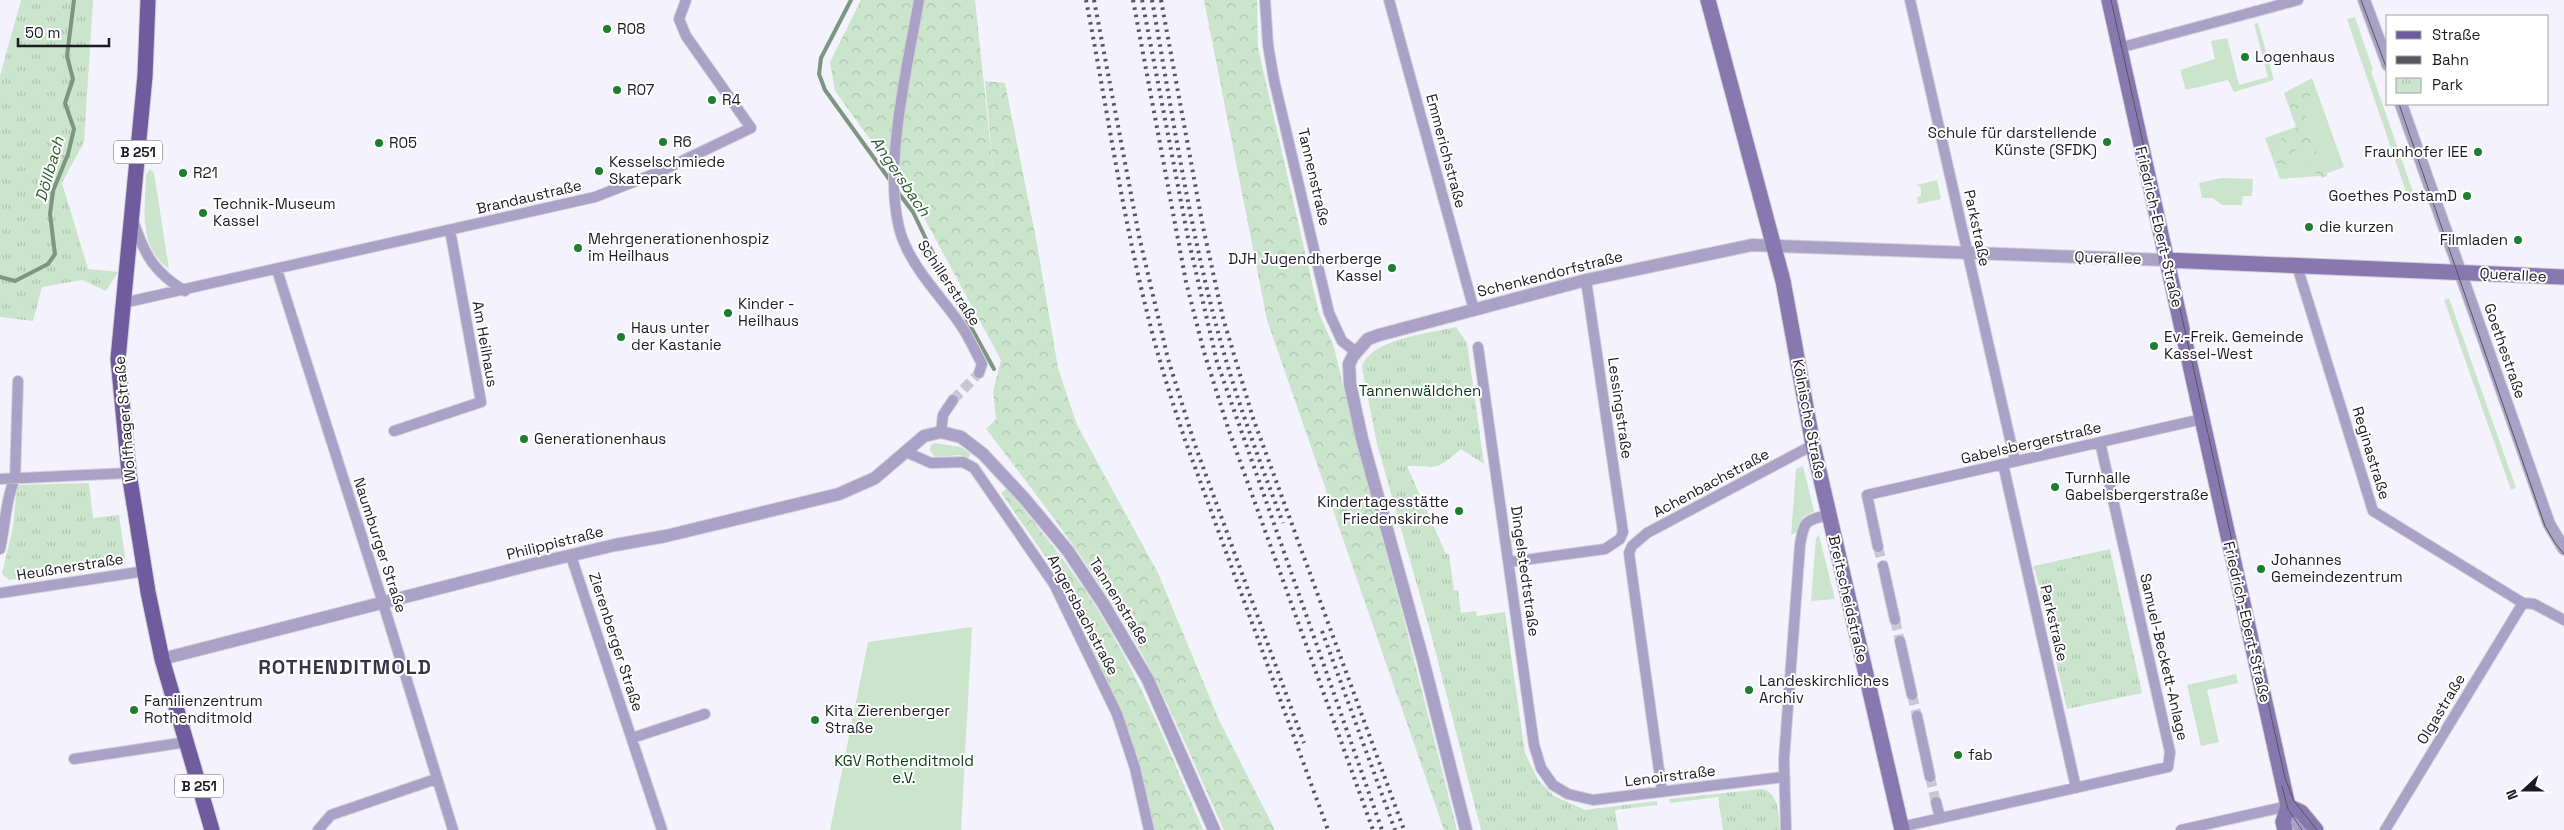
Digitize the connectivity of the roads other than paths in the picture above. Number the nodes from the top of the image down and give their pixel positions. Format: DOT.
graph roads {
  1 [pos="148,0"];
  2 [pos="686,0"];
  3 [pos="919,0"];
  4 [pos="1265,0"];
  5 [pos="1389,0"];
  6 [pos="1708,0"];
  7 [pos="1910,0"];
  8 [pos="2109,0"];
  9 [pos="2298,0"];
  10 [pos="2364,0"];
  11 [pos="2119,48"];
  12 [pos="2386,60"];
  13 [pos="2401,105"];
  14 [pos="133,219"];
  15 [pos="450,230"];
  16 [pos="1772,245"];
  17 [pos="1967,252"];
  18 [pos="2166,260"];
  19 [pos="2297,266"];
  20 [pos="277,270"];
  21 [pos="2460,273"];
  22 [pos="2564,278"];
  23 [pos="1586,280"];
  24 [pos="186,291"];
  25 [pos="123,304"];
  26 [pos="1474,310"];
  27 [pos="1478,347"];
  28 [pos="1356,352"];
  29 [pos="979,373"];
  30 [pos="18,381"];
  31 [pos="953,400"];
  32 [pos="2202,420"];
  33 [pos="394,431"];
  34 [pos="941,432"];
  35 [pos="2100,442"];
  36 [pos="1813,445"];
  37 [pos="906,452"];
  38 [pos="2015,461"];
  39 [pos="2003,464"];
  40 [pos="129,474"];
  41 [pos="0,479"];
  42 [pos="15,479"];
  43 [pos="1829,515"];
  44 [pos="1878,547"];
  45 [pos="0,549"];
  46 [pos="2564,549"];
  47 [pos="571,556"];
  48 [pos="1509,562"];
  49 [pos="1883,566"];
  50 [pos="145,571"];
  51 [pos="0,593"];
  52 [pos="2523,603"];
  53 [pos="383,604"];
  54 [pos="1895,620"];
  55 [pos="2564,620"];
  56 [pos="1900,641"];
  57 [pos="162,659"];
  58 [pos="1912,695"];
  59 [pos="705,714"];
  60 [pos="1917,716"];
  61 [pos="632,738"];
  62 [pos="187,742"];
  63 [pos="74,759"];
  64 [pos="1783,777"];
  65 [pos="1930,777"];
  66 [pos="436,779"];
  67 [pos="2076,788"];
  68 [pos="1561,791"];
  69 [pos="1662,792"];
  70 [pos="1936,802"];
  71 [pos="2288,806"];
  72 [pos="1940,818"];
  73 [pos="1902,828"];
  74 [pos="212,830"];
  75 [pos="318,830"];
  76 [pos="453,830"];
  77 [pos="662,830"];
  78 [pos="1149,830"];
  79 [pos="1214,830"];
  80 [pos="1466,830"];
  81 [pos="1786,830"];
  82 [pos="2181,830"];
  83 [pos="2285,830"];
  84 [pos="2302,830"];
  85 [pos="2316,830"];
  86 [pos="2385,830"];
  1 -- 14 [label="main road, Wolfhager Straße / B 251"];
  2 -- 15 [label="street, Brandaustraße"];
  3 -- 29 [label="street, Schillerstraße"];
  4 -- 28 [label="street, Tannenstraße"];
  5 -- 26 [label="street, Emmerichstraße"];
  6 -- 16 [label="main road, Kölnische Straße"];
  7 -- 17 [label="street, Parkstraße"];
  8 -- 11 [label="main road, Friedrich-Ebert-Straße"];
  9 -- 11 [label="street"];
  10 -- 12 [label="street"];
  11 -- 18 [label="main road, Friedrich-Ebert-Straße"];
  13 -- 21 [label="street, Goethestraße"];
  14 -- 24 [label="street"];
  14 -- 25 [label="main road, Wolfhager Straße / B 251"];
  15 -- 20 [label="street, Brandaustraße"];
  15 -- 33 [label="street, Am Heilhaus"];
  16 -- 17 [label="street, Querallee"];
  16 -- 23 [label="street, Schenkendorfstraße"];
  16 -- 36 [label="main road, Kölnische Straße"];
  17 -- 18 [label="street, Querallee"];
  17 -- 38 [label="street, Parkstraße"];
  18 -- 19 [label="main road, Querallee"];
  18 -- 32 [label="main road, Friedrich-Ebert-Straße"];
  19 -- 21 [label="main road, Querallee"];
  19 -- 52 [label="street, Reginastraße"];
  20 -- 24 [label="street, Brandaustraße"];
  20 -- 53 [label="street, Naumburger Straße"];
  21 -- 22 [label="main road, Querallee"];
  21 -- 46 [label="street, Goethestraße"];
  23 -- 26 [label="street, Schenkendorfstraße"];
  23 -- 48 [label="street, Lessingstraße"];
  24 -- 25 [label="street, Brandaustraße"];
  25 -- 40 [label="main road, Wolfhager Straße / B 251"];
  26 -- 28 [label="street, Schenkendorfstraße"];
  27 -- 48 [label="street, Dingelstedtstraße"];
  28 -- 80 [label="street, Schenkendorfstraße"];
  30 -- 42 [label="street"];
  31 -- 34 [label="street"];
  32 -- 35 [label="street, Gabelsbergerstraße"];
  32 -- 71 [label="main road, Friedrich-Ebert-Straße"];
  34 -- 37 [label="street, Philippistraße"];
  34 -- 79 [label="street, Tannenstraße"];
  35 -- 38 [label="street, Gabelsbergerstraße"];
  35 -- 67 [label="street, Samuel-Beckett-Anlage"];
  36 -- 43 [label="main road, Kölnische Straße"];
  36 -- 69 [label="street, Achenbachstraße"];
  37 -- 47 [label="street, Philippistraße"];
  37 -- 78 [label="street, Angersbachstraße"];
  38 -- 39 [label="street, Gabelsbergerstraße"];
  39 -- 44 [label="street, Gabelsbergerstraße"];
  39 -- 67 [label="street, Parkstraße"];
  40 -- 42 [label="street"];
  40 -- 50 [label="main road, Wolfhager Straße / B 251"];
  41 -- 42 [label="street"];
  42 -- 45 [label="street"];
  43 -- 64 [label="street"];
  43 -- 73 [label="main road, Breitscheidstraße"];
  47 -- 53 [label="street, Philippistraße"];
  47 -- 61 [label="street, Zierenberger Straße"];
  48 -- 68 [label="street, Dingelstedtstraße"];
  49 -- 54 [label="street"];
  50 -- 51 [label="street, Heußnerstraße"];
  50 -- 57 [label="main road, Wolfhager Straße / B 251"];
  52 -- 55 [label="street, Reginastraße"];
  52 -- 86 [label="street, Olgastraße"];
  53 -- 57 [label="street, Philippistraße"];
  53 -- 66 [label="street, Naumburger Straße"];
  56 -- 58 [label="street"];
  57 -- 62 [label="main road, Wolfhager Straße / B 251"];
  59 -- 61 [label="street"];
  60 -- 65 [label="street"];
  61 -- 77 [label="street, Zierenberger Straße"];
  62 -- 63 [label="street"];
  62 -- 74 [label="main road, Wolfhager Straße / B 251"];
  64 -- 69 [label="street, Lenoirstraße"];
  64 -- 81 [label="street"];
  66 -- 75 [label="street"];
  66 -- 76 [label="street, Naumburger Straße"];
  67 -- 72 [label="street, Samuel-Beckett-Anlage"];
  68 -- 69 [label="street, Lenoirstraße"];
  70 -- 72 [label="street"];
  71 -- 82 [label="street"];
  71 -- 83 [label="main road"];
  71 -- 84 [label="street, Friedrich-Ebert-Straße"];
  71 -- 85 [label="main road"];
  72 -- 73 [label="street, Samuel-Beckett-Anlage"];
}
